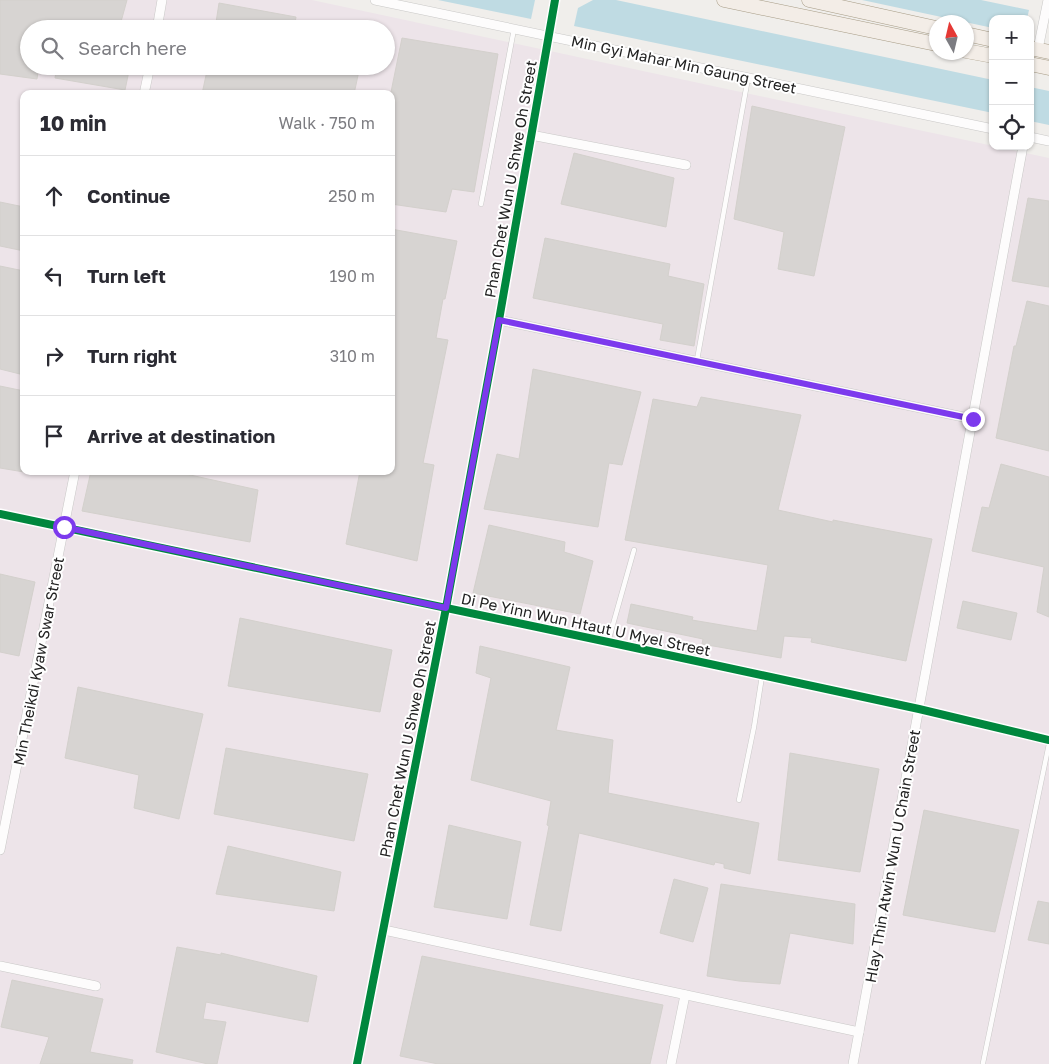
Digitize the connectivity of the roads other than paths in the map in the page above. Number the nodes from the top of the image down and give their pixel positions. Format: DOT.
graph roads {
  1 [pos="162,0"];
  2 [pos="375,0"];
  3 [pos="724,0"];
  4 [pos="809,0"];
  5 [pos="1048,0"];
  6 [pos="556,1"];
  7 [pos="835,2"];
  8 [pos="159,20"];
  9 [pos="929,26"];
  10 [pos="514,29"];
  11 [pos="549,35"];
  12 [pos="974,36"];
  13 [pos="989,39"];
  14 [pos="929,43"];
  15 [pos="1039,50"];
  16 [pos="974,52"];
  17 [pos="989,55"];
  18 [pos="1034,65"];
  19 [pos="1049,68"];
  20 [pos="148,75"];
  21 [pos="749,77"];
  22 [pos="145,90"];
  23 [pos="989,128"];
  24 [pos="531,135"];
  25 [pos="1034,138"];
  26 [pos="1049,141"];
  27 [pos="1022,150"];
  28 [pos="686,165"];
  29 [pos="481,204"];
  30 [pos="499,320"];
  31 [pos="697,360"];
  32 [pos="973,419"];
  33 [pos="73,475"];
  34 [pos="0,514"];
  35 [pos="64,527"];
  36 [pos="634,550"];
  37 [pos="446,608"];
  38 [pos="608,642"];
  39 [pos="762,676"];
  40 [pos="919,709"];
  41 [pos="1049,740"];
  42 [pos="1049,744"];
  43 [pos="738,800"];
  44 [pos="0,850"];
  45 [pos="384,930"];
  46 [pos="0,966"];
  47 [pos="96,986"];
  48 [pos="685,994"];
  49 [pos="859,1032"];
  50 [pos="983,1063"];
  51 [pos="357,1064"];
  52 [pos="671,1064"];
  53 [pos="854,1064"];
  1 -- 8 [label="street"];
  2 -- 10 [label="street, Min Gyi Mahar Min Gaung Street"];
  3 -- 14 [label="main road"];
  4 -- 7 [label="main road"];
  5 -- 15 [label="street"];
  6 -- 11 [label="street, Phan Chet Wun U Shwe Oh Street"];
  7 -- 9 [label="main road"];
  10 -- 11 [label="street, Min Gyi Mahar Min Gaung Street"];
  10 -- 29 [label="lane"];
  11 -- 21 [label="street, Min Gyi Mahar Min Gaung Street"];
  11 -- 24 [label="street, Phan Chet Wun U Shwe Oh Street"];
  12 -- 13 [label="main road"];
  16 -- 17 [label="main road"];
  18 -- 19 [label="main road"];
  20 -- 22 [label="street"];
  21 -- 23 [label="street, Min Gyi Mahar Min Gaung Street"];
  21 -- 31 [label="lane"];
  24 -- 28 [label="street"];
  24 -- 30 [label="street, Phan Chet Wun U Shwe Oh Street"];
  25 -- 26 [label="street"];
  27 -- 32 [label="street, Hlay Thin Atwin Wun U Chain Street"];
  30 -- 31 [label="street"];
  30 -- 37 [label="street, Phan Chet Wun U Shwe Oh Street"];
  31 -- 32 [label="street"];
  32 -- 40 [label="street, Hlay Thin Atwin Wun U Chain Street"];
  33 -- 35 [label="street, Min Theikdi Kyaw Swar Street"];
  34 -- 35 [label="street, Di Pe Yinn Wun Htaut U Myel Street"];
  35 -- 37 [label="street, Di Pe Yinn Wun Htaut U Myel Street"];
  35 -- 44 [label="street, Min Theikdi Kyaw Swar Street"];
  36 -- 38 [label="lane"];
  37 -- 38 [label="street, Di Pe Yinn Wun Htaut U Myel Street"];
  37 -- 45 [label="street, Phan Chet Wun U Shwe Oh Street"];
  38 -- 39 [label="street, Di Pe Yinn Wun Htaut U Myel Street"];
  39 -- 40 [label="street, Di Pe Yinn Wun Htaut U Myel Street"];
  39 -- 43 [label="lane"];
  40 -- 41 [label="street, Di Pe Yinn Wun Htaut U Myel Street"];
  40 -- 49 [label="street, Hlay Thin Atwin Wun U Chain Street"];
  42 -- 50 [label="lane"];
  45 -- 48 [label="street"];
  45 -- 51 [label="street, Phan Chet Wun U Shwe Oh Street"];
  46 -- 47 [label="street"];
  48 -- 49 [label="street"];
  48 -- 52 [label="street"];
  49 -- 53 [label="street, Hlay Thin Atwin Wun U Chain Street"];
}
